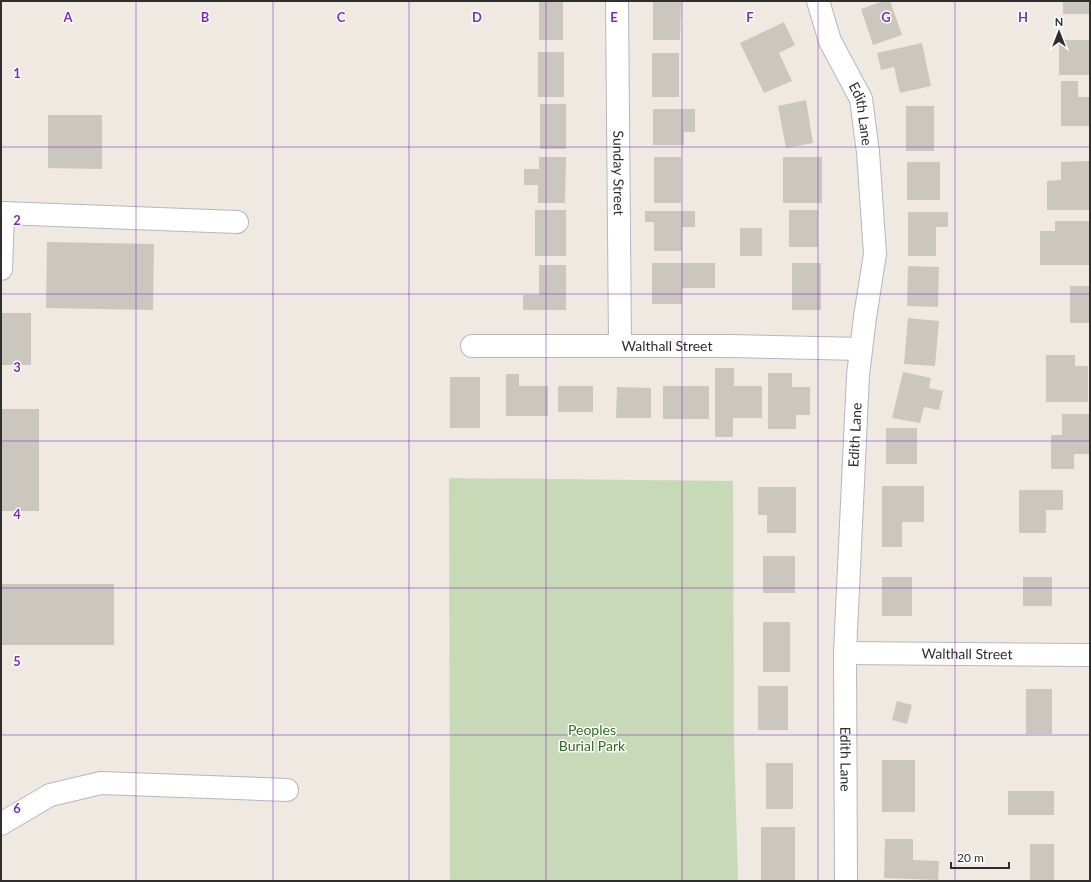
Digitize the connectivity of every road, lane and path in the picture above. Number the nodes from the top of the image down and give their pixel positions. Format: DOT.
graph roads {
  1 [pos="617,1"];
  2 [pos="818,1"];
  3 [pos="237,222"];
  4 [pos="1,269"];
  5 [pos="620,345"];
  6 [pos="472,346"];
  7 [pos="861,350"];
  8 [pos="845,653"];
  9 [pos="1090,655"];
  10 [pos="287,790"];
  11 [pos="1,824"];
  12 [pos="846,881"];
  1 -- 5 [label="street, Sunday Street"];
  2 -- 7 [label="street, Edith Lane"];
  3 -- 4 [label="street"];
  5 -- 6 [label="street, Walthall Street"];
  5 -- 7 [label="street, Walthall Street"];
  7 -- 8 [label="street, Edith Lane"];
  8 -- 9 [label="street, Walthall Street"];
  8 -- 12 [label="street, Edith Lane"];
  10 -- 11 [label="street"];
}
